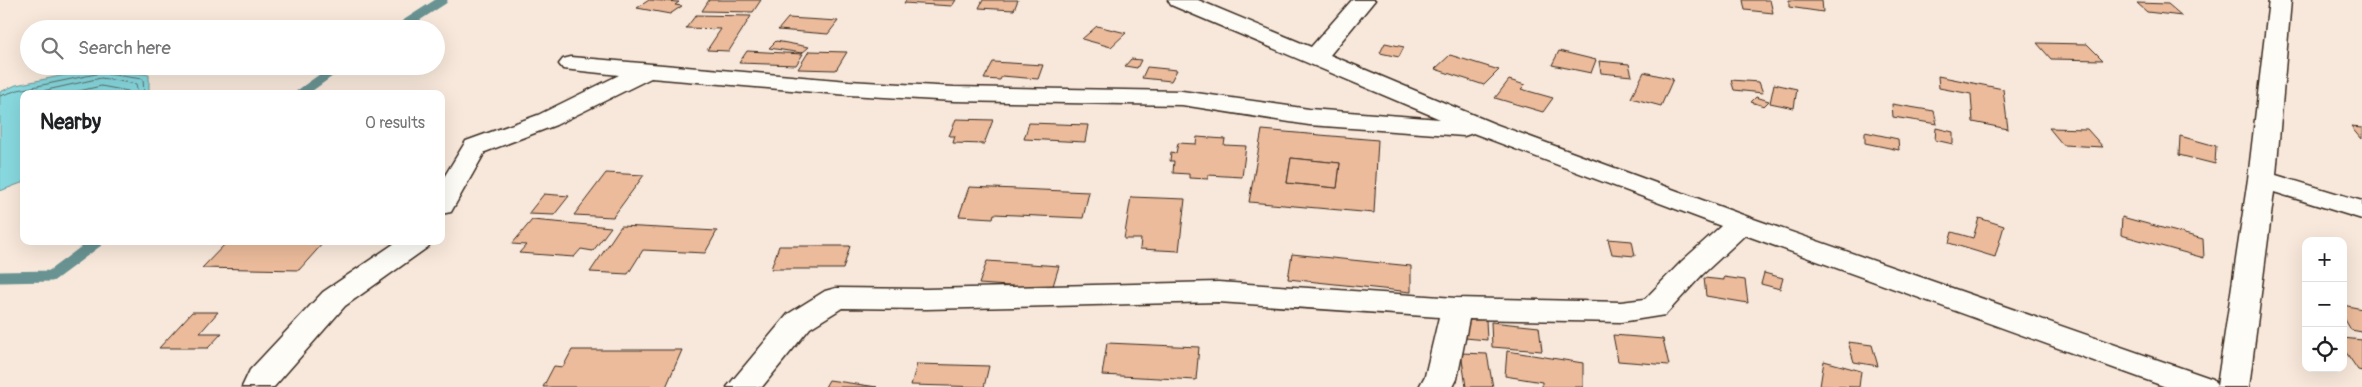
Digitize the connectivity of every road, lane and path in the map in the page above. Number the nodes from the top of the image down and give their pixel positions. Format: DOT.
graph roads {
  1 [pos="1179,0"];
  2 [pos="1364,0"];
  3 [pos="2280,0"];
  4 [pos="1315,57"];
  5 [pos="571,64"];
  6 [pos="648,70"];
  7 [pos="1486,129"];
  8 [pos="2262,179"];
  9 [pos="445,199"];
  10 [pos="2362,210"];
  11 [pos="1740,224"];
  12 [pos="412,245"];
  13 [pos="1456,308"];
  14 [pos="258,387"];
  15 [pos="744,387"];
  16 [pos="1435,387"];
  17 [pos="2201,387"];
  18 [pos="2233,387"];
  1 -- 4 [label="street"];
  2 -- 4 [label="street"];
  3 -- 8 [label="street"];
  4 -- 7 [label="street"];
  5 -- 6 [label="street"];
  6 -- 7 [label="street"];
  6 -- 9 [label="street"];
  7 -- 11 [label="street"];
  8 -- 10 [label="street"];
  8 -- 18 [label="street"];
  11 -- 13 [label="street"];
  11 -- 17 [label="street"];
  12 -- 14 [label="street"];
  13 -- 15 [label="street"];
  13 -- 16 [label="street"];
}
